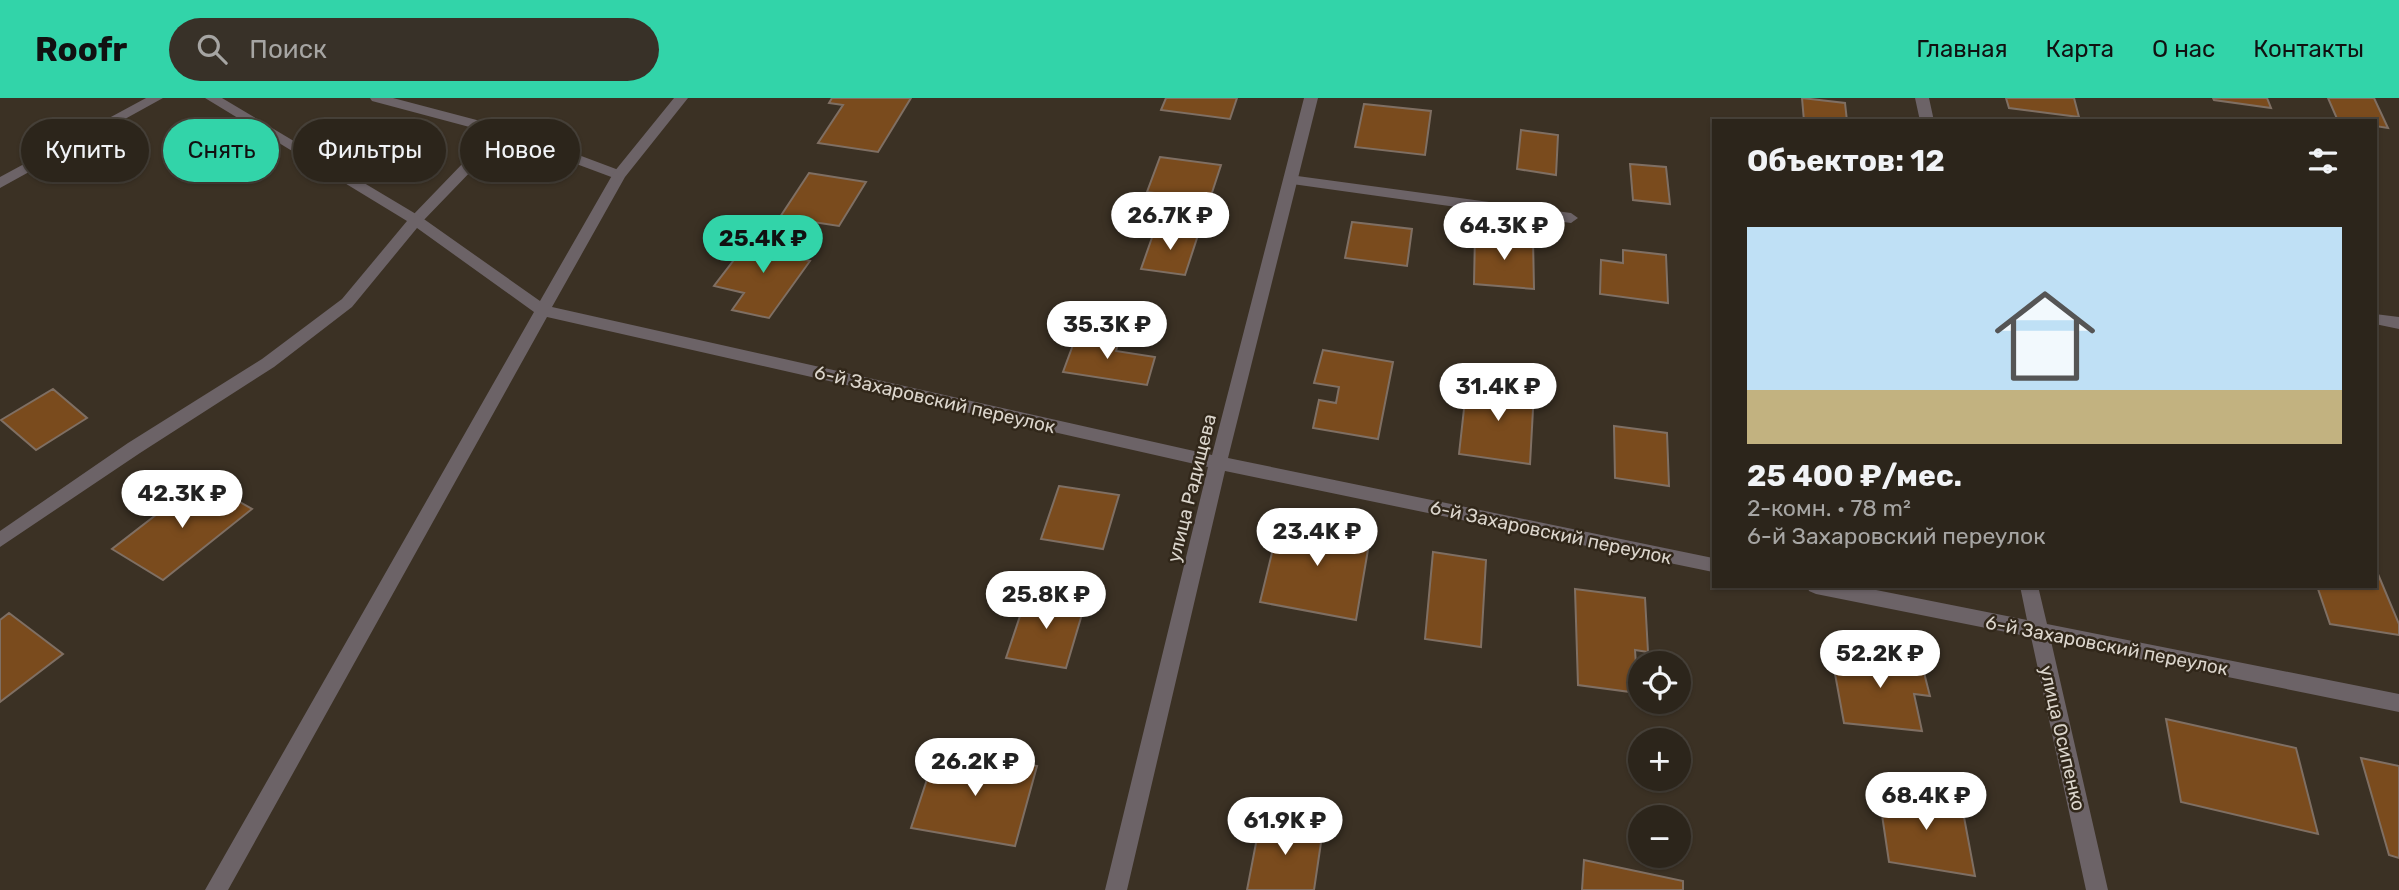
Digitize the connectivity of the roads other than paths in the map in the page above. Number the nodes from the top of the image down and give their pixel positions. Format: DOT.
graph roads {
  1 [pos="156,98"];
  2 [pos="212,98"];
  3 [pos="377,98"];
  4 [pos="681,98"];
  5 [pos="1311,98"];
  6 [pos="1922,98"];
  7 [pos="1927,119"];
  8 [pos="460,120"];
  9 [pos="580,160"];
  10 [pos="460,174"];
  11 [pos="619,175"];
  12 [pos="1290,180"];
  13 [pos="0,183"];
  14 [pos="1571,218"];
  15 [pos="416,220"];
  16 [pos="544,311"];
  17 [pos="2377,320"];
  18 [pos="2399,323"];
  19 [pos="1218,463"];
  20 [pos="0,540"];
  21 [pos="1712,565"];
  22 [pos="1826,588"];
  23 [pos="2029,588"];
  24 [pos="2039,632"];
  25 [pos="2399,703"];
  26 [pos="216,890"];
  27 [pos="1116,890"];
  28 [pos="2097,890"];
  1 -- 13 [label="street"];
  2 -- 15 [label="street, 6-й Захаровский переулок"];
  3 -- 8 [label="street"];
  4 -- 11 [label="street"];
  5 -- 12 [label="street, улица Радищева"];
  6 -- 7 [label="street"];
  9 -- 11 [label="street"];
  10 -- 15 [label="street"];
  11 -- 16 [label="street"];
  12 -- 14 [label="street"];
  12 -- 19 [label="street, улица Радищева"];
  15 -- 16 [label="street, 6-й Захаровский переулок"];
  15 -- 20 [label="street"];
  16 -- 19 [label="street, 6-й Захаровский переулок"];
  16 -- 26 [label="street"];
  17 -- 18 [label="street"];
  19 -- 21 [label="street, 6-й Захаровский переулок"];
  19 -- 27 [label="street, улица Радищева"];
  22 -- 24 [label="street, 6-й Захаровский переулок"];
  23 -- 24 [label="street, улица Осипенко"];
  24 -- 25 [label="street, 6-й Захаровский переулок"];
  24 -- 28 [label="street, улица Осипенко"];
}
